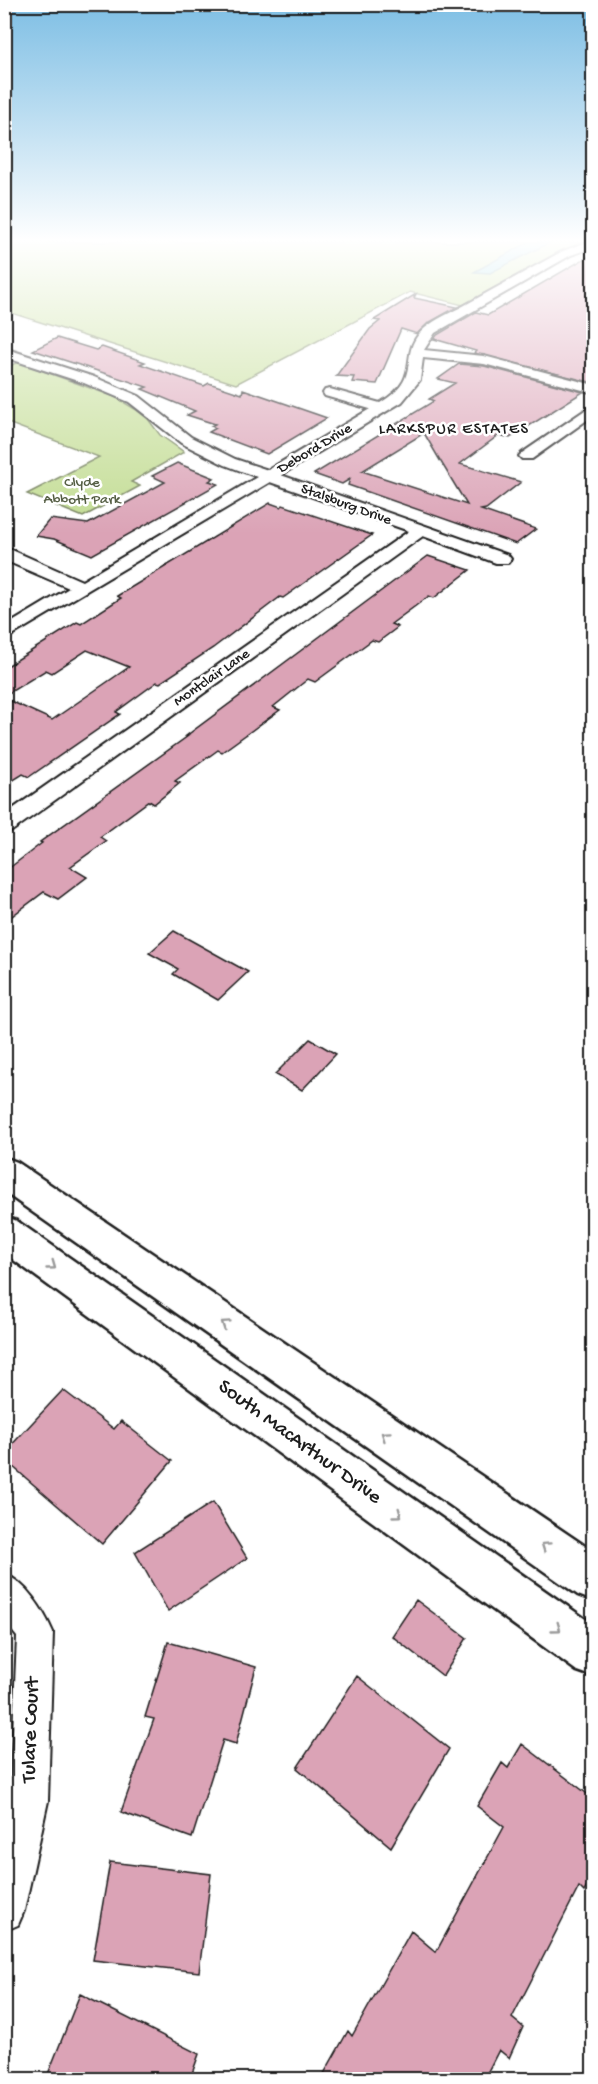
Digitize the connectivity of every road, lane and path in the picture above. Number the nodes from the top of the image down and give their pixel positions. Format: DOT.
graph roads {
  1 [pos="422,339"];
  2 [pos="4,352"];
  3 [pos="415,353"];
  4 [pos="594,389"];
  5 [pos="330,393"];
  6 [pos="381,408"];
  7 [pos="594,408"];
  8 [pos="527,456"];
  9 [pos="268,477"];
  10 [pos="420,531"];
  11 [pos="6,554"];
  12 [pos="502,559"];
  13 [pos="83,588"];
  14 [pos="4,635"];
  15 [pos="4,826"];
  16 [pos="6,1176"];
  17 [pos="4,1232"];
  18 [pos="594,1579"];
  19 [pos="4,1591"];
  20 [pos="594,1654"];
  21 [pos="4,1911"];
  1 -- 3 [label="street, Debord Drive"];
  2 -- 9 [label="street, Stalsburg Drive"];
  3 -- 4 [label="street"];
  3 -- 6 [label="street, Debord Drive"];
  5 -- 6 [label="street"];
  6 -- 9 [label="street, Debord Drive"];
  7 -- 8 [label="street"];
  9 -- 10 [label="street, Stalsburg Drive"];
  9 -- 13 [label="street, Debord Drive"];
  10 -- 12 [label="street, Stalsburg Drive"];
  10 -- 15 [label="street, Montclair Lane"];
  11 -- 13 [label="street"];
  13 -- 14 [label="street, Debord Drive"];
  18 -- 16 [label="main road, one-way"];
  17 -- 20 [label="main road, South MacArthur Drive, one-way"];
  19 -- 21 [label="street, Tulare Court"];
}
